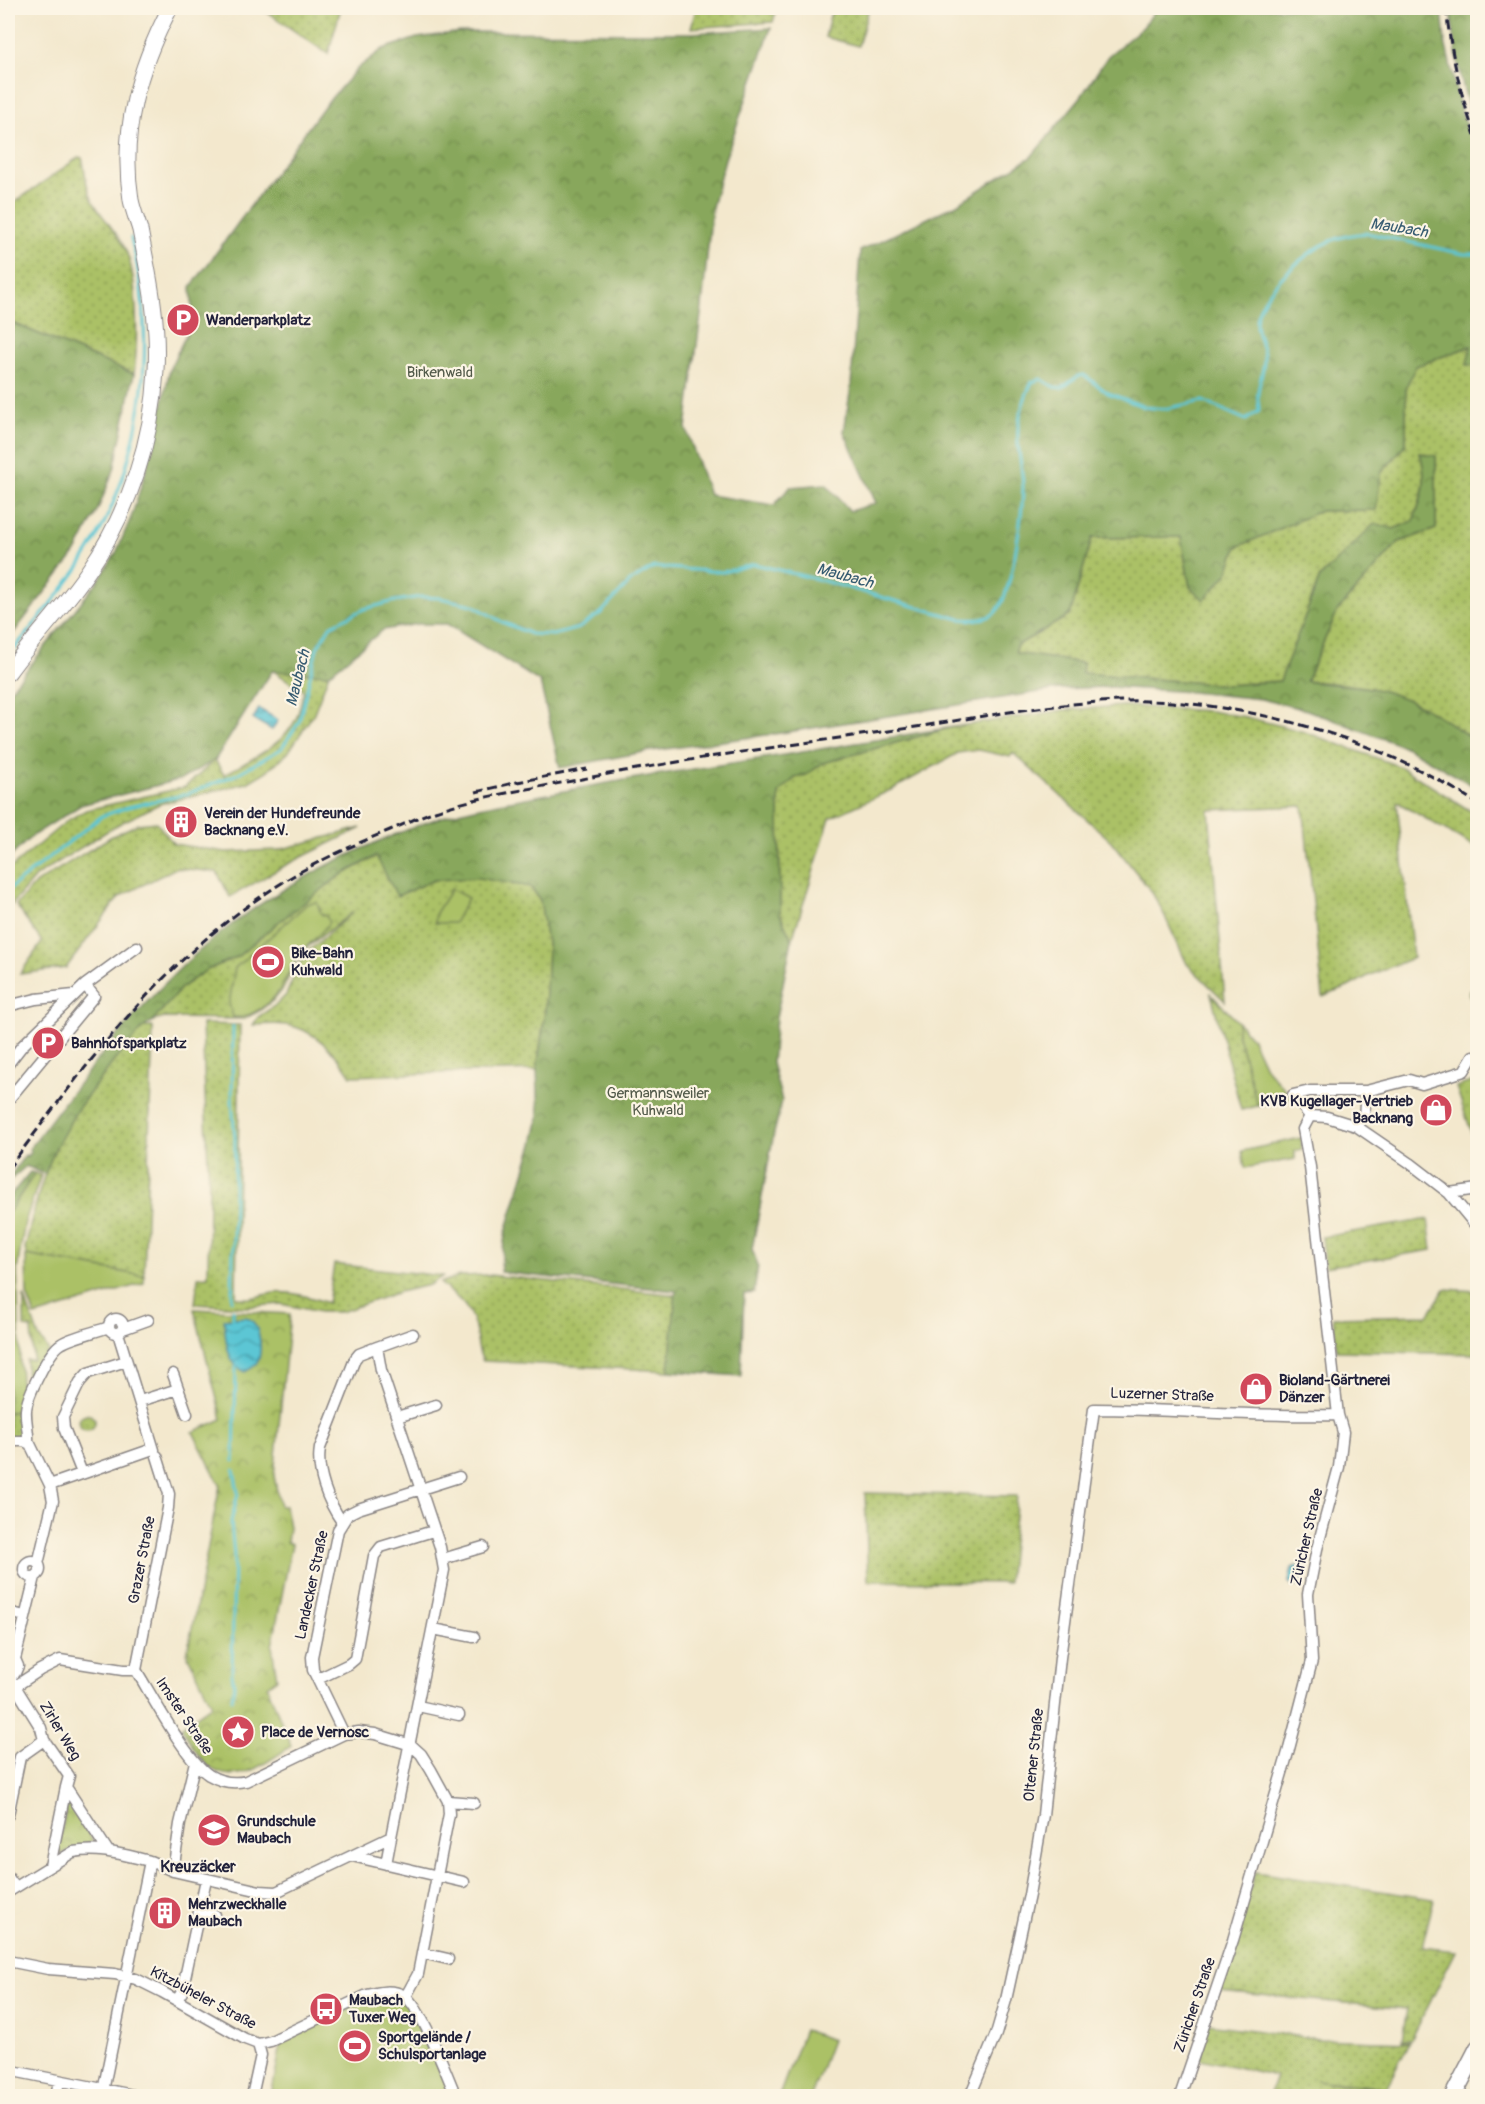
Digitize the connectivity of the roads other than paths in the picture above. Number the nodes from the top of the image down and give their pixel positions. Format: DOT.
graph roads {
  1 [pos="170,8"];
  2 [pos="8,673"];
  3 [pos="137,947"];
  4 [pos="85,985"];
  5 [pos="74,995"];
  6 [pos="8,1006"];
  7 [pos="1473,1056"];
  8 [pos="8,1064"];
  9 [pos="1366,1091"];
  10 [pos="8,1100"];
  11 [pos="1310,1116"];
  12 [pos="1356,1126"];
  13 [pos="1478,1189"];
  14 [pos="1449,1193"];
  15 [pos="1478,1228"];
  16 [pos="147,1320"];
  17 [pos="117,1330"];
  18 [pos="413,1334"];
  19 [pos="377,1347"];
  20 [pos="126,1361"];
  21 [pos="173,1374"];
  22 [pos="178,1389"];
  23 [pos="140,1401"];
  24 [pos="436,1405"];
  25 [pos="1094,1409"];
  26 [pos="187,1414"];
  27 [pos="1338,1415"];
  28 [pos="397,1418"];
  29 [pos="8,1441"];
  30 [pos="28,1442"];
  31 [pos="153,1452"];
  32 [pos="82,1473"];
  33 [pos="459,1477"];
  34 [pos="50,1485"];
  35 [pos="420,1489"];
  36 [pos="342,1522"];
  37 [pos="433,1531"];
  38 [pos="483,1547"];
  39 [pos="443,1559"];
  40 [pos="8,1612"];
  41 [pos="25,1616"];
  42 [pos="433,1629"];
  43 [pos="474,1637"];
  44 [pos="11,1658"];
  45 [pos="136,1670"];
  46 [pos="8,1675"];
  47 [pos="318,1679"];
  48 [pos="11,1689"];
  49 [pos="418,1706"];
  50 [pos="459,1715"];
  51 [pos="344,1734"];
  52 [pos="44,1740"];
  53 [pos="411,1745"];
  54 [pos="195,1762"];
  55 [pos="66,1787"];
  56 [pos="448,1801"];
  57 [pos="474,1803"];
  58 [pos="8,1815"];
  59 [pos="392,1838"];
  60 [pos="108,1851"];
  61 [pos="352,1856"];
  62 [pos="150,1861"];
  63 [pos="386,1864"];
  64 [pos="50,1866"];
  65 [pos="173,1871"];
  66 [pos="437,1876"];
  67 [pos="8,1877"];
  68 [pos="206,1879"];
  69 [pos="464,1882"];
  70 [pos="11,1890"];
  71 [pos="200,1912"];
  72 [pos="215,1916"];
  73 [pos="422,1953"];
  74 [pos="448,1959"];
  75 [pos="8,1961"];
  76 [pos="126,1976"];
  77 [pos="406,1996"];
  78 [pos="177,2000"];
  79 [pos="258,2044"];
  80 [pos="1478,2048"];
  81 [pos="8,2070"];
  82 [pos="59,2080"];
  83 [pos="103,2093"];
  84 [pos="56,2097"];
  85 [pos="138,2097"];
  86 [pos="252,2097"];
  87 [pos="456,2097"];
  88 [pos="970,2097"];
  89 [pos="1180,2097"];
  90 [pos="1453,2097"];
  1 -- 2 [label="street"];
  3 -- 4 [label="street"];
  4 -- 5 [label="street"];
  4 -- 10 [label="street"];
  5 -- 6 [label="street"];
  5 -- 8 [label="street"];
  7 -- 9 [label="street"];
  9 -- 11 [label="street"];
  9 -- 12 [label="street"];
  11 -- 12 [label="street"];
  11 -- 27 [label="street, Züricher Straße"];
  12 -- 14 [label="street"];
  13 -- 14 [label="street"];
  14 -- 15 [label="street"];
  16 -- 17 [label="street"];
  17 -- 20 [label="street, Grazer Straße"];
  17 -- 30 [label="street"];
  18 -- 19 [label="street"];
  19 -- 28 [label="street"];
  19 -- 36 [label="street"];
  20 -- 23 [label="street, Grazer Straße"];
  20 -- 32 [label="street"];
  21 -- 22 [label="street"];
  22 -- 23 [label="street"];
  22 -- 26 [label="street"];
  23 -- 31 [label="street, Grazer Straße"];
  24 -- 28 [label="street"];
  25 -- 27 [label="street, Luzerner Straße"];
  25 -- 88 [label="street, Oltener Straße"];
  27 -- 89 [label="street, Züricher Straße"];
  28 -- 35 [label="street"];
  29 -- 30 [label="street"];
  30 -- 34 [label="street"];
  31 -- 32 [label="street"];
  31 -- 45 [label="street, Grazer Straße"];
  32 -- 34 [label="street"];
  33 -- 35 [label="street, Landecker Straße"];
  34 -- 41 [label="street"];
  35 -- 36 [label="street, Landecker Straße"];
  35 -- 37 [label="street"];
  36 -- 47 [label="street, Landecker Straße"];
  37 -- 39 [label="street"];
  37 -- 47 [label="street"];
  38 -- 39 [label="street"];
  39 -- 42 [label="street"];
  40 -- 41 [label="street"];
  41 -- 44 [label="street"];
  42 -- 43 [label="street"];
  42 -- 49 [label="street"];
  44 -- 46 [label="street"];
  45 -- 48 [label="street, Imster Straße"];
  45 -- 54 [label="street, Imster Straße"];
  46 -- 48 [label="street, Zirler Weg"];
  47 -- 51 [label="street, Landecker Straße"];
  48 -- 52 [label="street, Zirler Weg"];
  49 -- 50 [label="street"];
  49 -- 53 [label="street"];
  51 -- 53 [label="street, Imster Straße"];
  51 -- 54 [label="street, Imster Straße"];
  52 -- 55 [label="street, Zirler Weg"];
  52 -- 58 [label="street"];
  53 -- 56 [label="street"];
  53 -- 59 [label="street"];
  54 -- 65 [label="street"];
  55 -- 60 [label="street, Zirler Weg"];
  55 -- 64 [label="street"];
  56 -- 57 [label="street"];
  56 -- 66 [label="street"];
  59 -- 61 [label="street"];
  59 -- 63 [label="street"];
  60 -- 62 [label="street"];
  60 -- 64 [label="street"];
  61 -- 63 [label="street"];
  61 -- 68 [label="street"];
  62 -- 65 [label="street"];
  62 -- 76 [label="street"];
  63 -- 66 [label="street"];
  64 -- 70 [label="street"];
  65 -- 68 [label="street"];
  66 -- 69 [label="street"];
  66 -- 73 [label="street"];
  67 -- 70 [label="street"];
  68 -- 71 [label="street"];
  71 -- 72 [label="street"];
  71 -- 78 [label="street"];
  73 -- 74 [label="street"];
  73 -- 77 [label="street"];
  75 -- 76 [label="street, Kitzbüheler Straße"];
  76 -- 78 [label="street, Kitzbüheler Straße"];
  76 -- 83 [label="street"];
  77 -- 79 [label="street, Kitzbüheler Straße"];
  77 -- 87 [label="street"];
  78 -- 79 [label="street, Kitzbüheler Straße"];
  79 -- 86 [label="street"];
  80 -- 90 [label="main road"];
  81 -- 82 [label="street"];
  82 -- 83 [label="street"];
  82 -- 84 [label="street"];
  83 -- 85 [label="street"];
}
